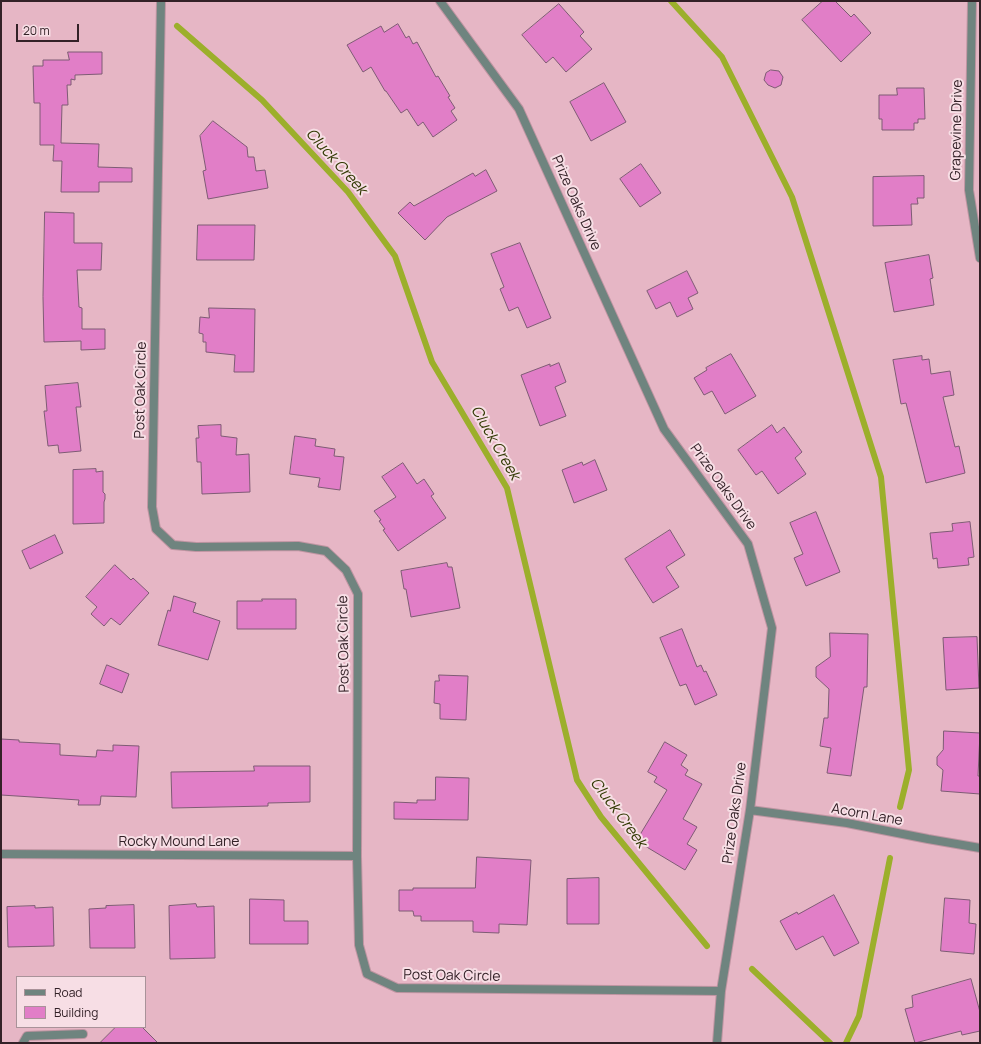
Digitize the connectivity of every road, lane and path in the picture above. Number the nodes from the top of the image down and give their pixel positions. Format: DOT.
graph roads {
  1 [pos="160,1"];
  2 [pos="440,1"];
  3 [pos="972,1"];
  4 [pos="980,258"];
  5 [pos="750,810"];
  6 [pos="980,848"];
  7 [pos="1,854"];
  8 [pos="357,856"];
  9 [pos="721,991"];
  10 [pos="83,1034"];
  11 [pos="23,1043"];
  12 [pos="716,1043"];
  1 -- 8 [label="street, Post Oak Circle"];
  2 -- 5 [label="street, Prize Oaks Drive"];
  3 -- 4 [label="street, Grapevine Drive"];
  5 -- 6 [label="street, Acorn Lane"];
  5 -- 9 [label="street, Prize Oaks Drive"];
  7 -- 8 [label="street, Rocky Mound Lane"];
  8 -- 9 [label="street, Post Oak Circle"];
  9 -- 12 [label="street, Prize Oaks Drive"];
  10 -- 11 [label="street"];
}
